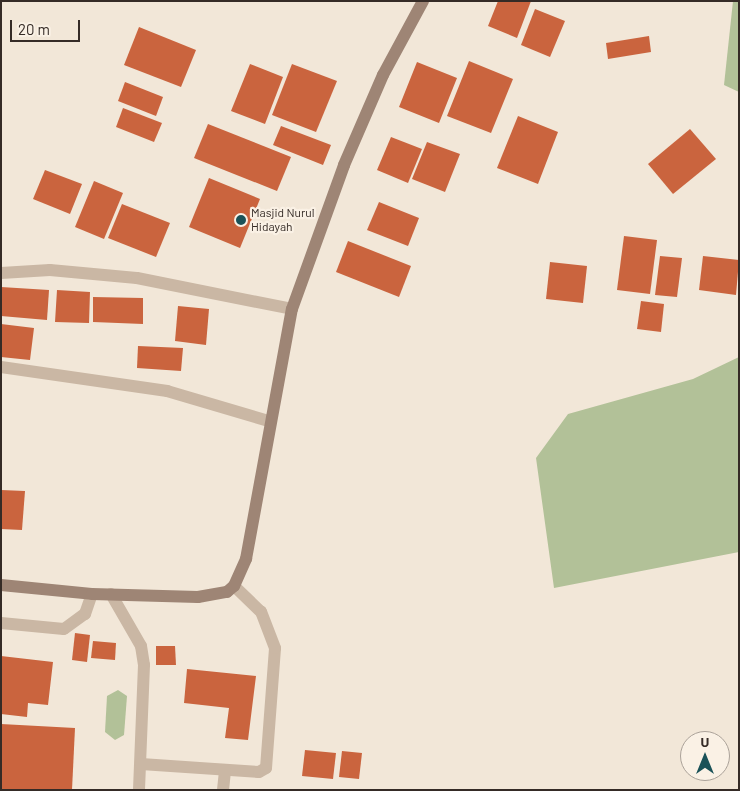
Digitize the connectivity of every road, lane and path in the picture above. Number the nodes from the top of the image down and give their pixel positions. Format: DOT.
graph roads {
  1 [pos="423,1"];
  2 [pos="1,273"];
  3 [pos="292,310"];
  4 [pos="1,367"];
  5 [pos="268,420"];
  6 [pos="1,585"];
  7 [pos="234,586"];
  8 [pos="92,594"];
  9 [pos="111,594"];
  10 [pos="1,623"];
  11 [pos="141,764"];
  12 [pos="225,770"];
  13 [pos="139,790"];
  14 [pos="223,790"];
  1 -- 3 [label="main road"];
  2 -- 3 [label="street"];
  3 -- 5 [label="main road"];
  4 -- 5 [label="street"];
  5 -- 7 [label="main road"];
  6 -- 8 [label="main road"];
  7 -- 9 [label="main road"];
  7 -- 12 [label="street"];
  8 -- 9 [label="main road"];
  8 -- 10 [label="street"];
  9 -- 11 [label="street"];
  11 -- 12 [label="street"];
  11 -- 13 [label="street"];
  12 -- 14 [label="street"];
}
